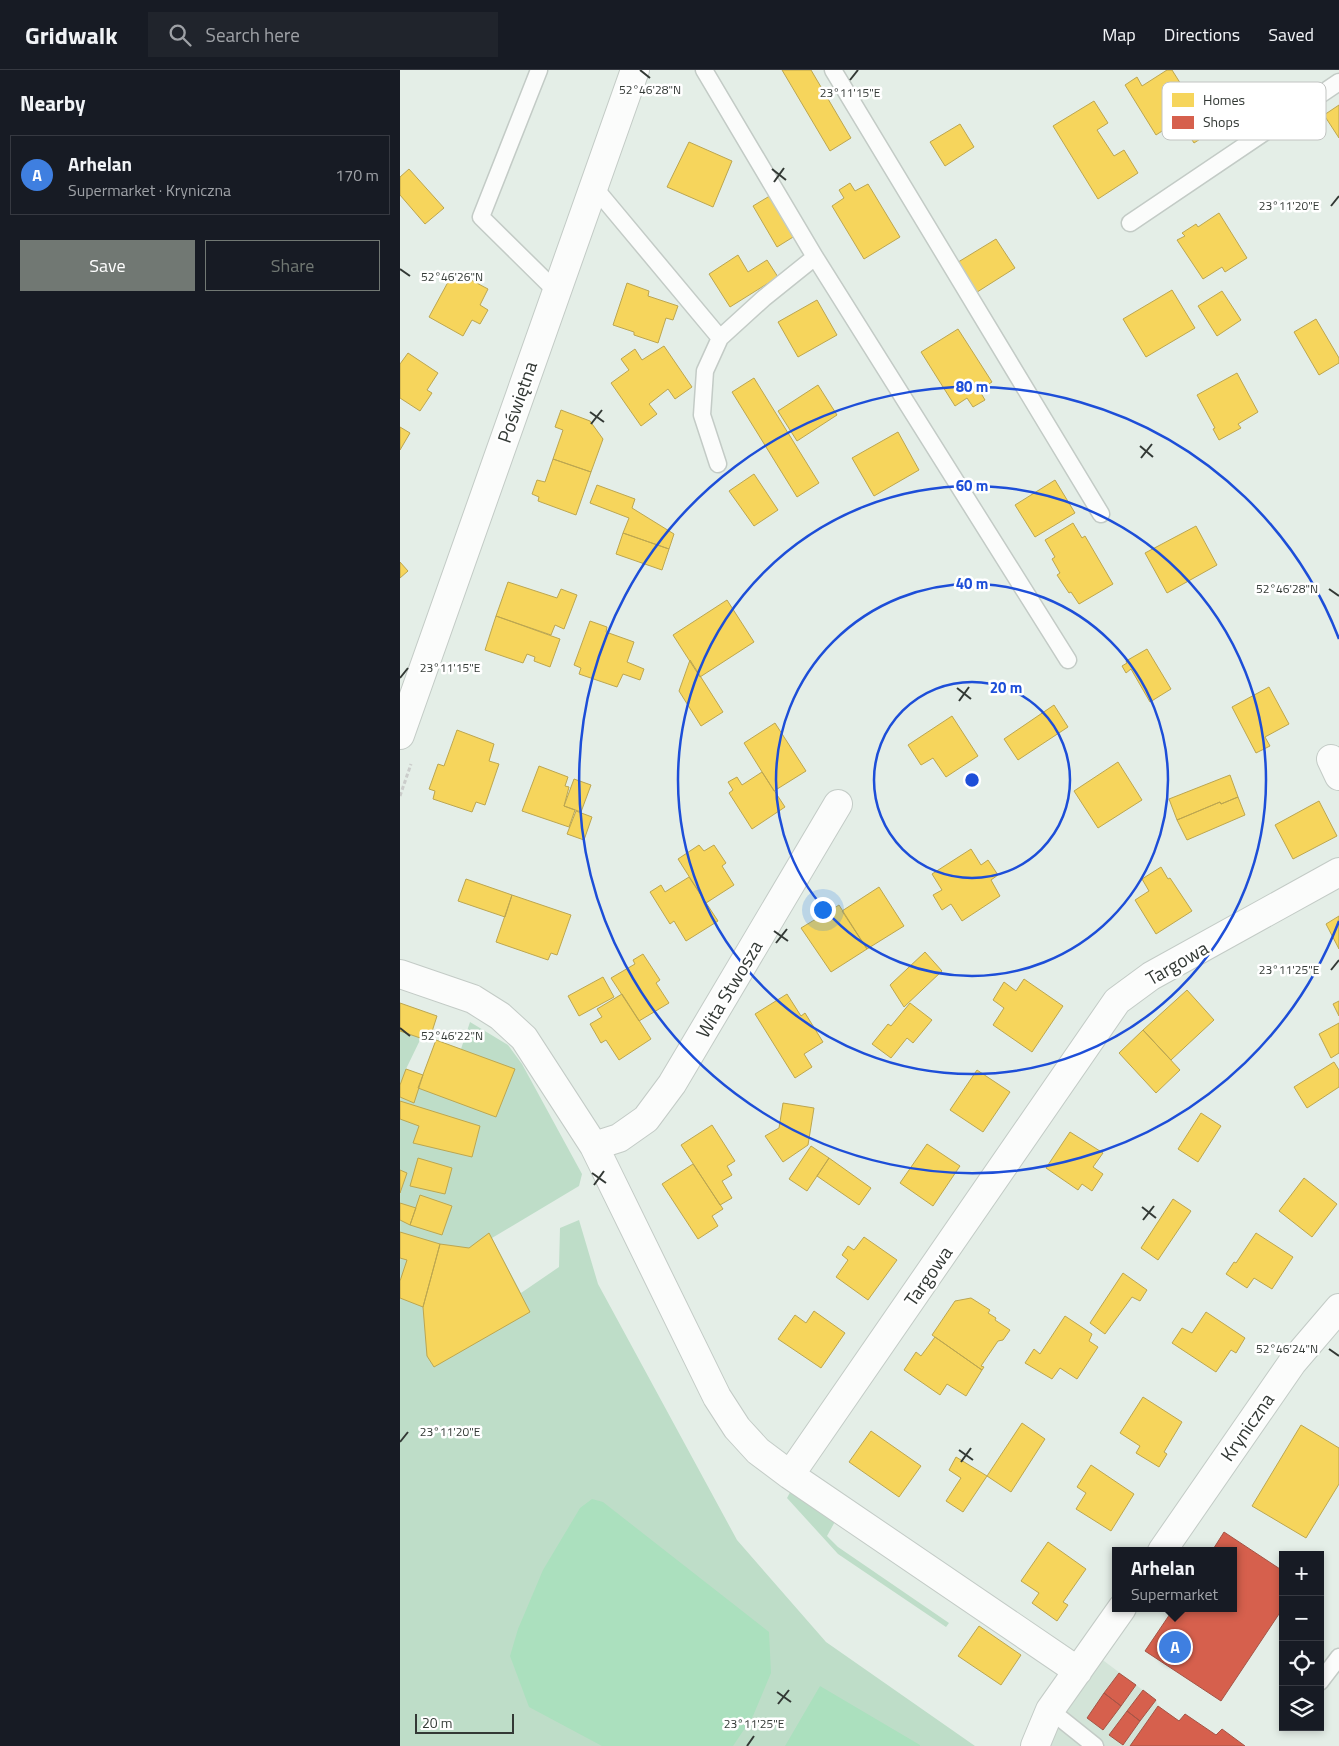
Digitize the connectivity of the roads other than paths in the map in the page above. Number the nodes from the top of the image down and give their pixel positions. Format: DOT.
graph roads {
  1 [pos="538,70"];
  2 [pos="635,70"];
  3 [pos="704,70"];
  4 [pos="832,70"];
  5 [pos="1339,82"];
  6 [pos="1326,91"];
  7 [pos="1253,140"];
  8 [pos="594,188"];
  9 [pos="1130,223"];
  10 [pos="815,257"];
  11 [pos="557,292"];
  12 [pos="720,338"];
  13 [pos="718,464"];
  14 [pos="1101,514"];
  15 [pos="1068,660"];
  16 [pos="400,735"];
  17 [pos="838,804"];
  18 [pos="1339,872"];
  19 [pos="400,974"];
  20 [pos="594,1146"];
  21 [pos="1339,1308"];
  22 [pos="790,1475"];
  23 [pos="1165,1547"];
  24 [pos="1119,1612"];
  25 [pos="1339,1658"];
  26 [pos="1078,1671"];
  27 [pos="1324,1677"];
  28 [pos="1050,1710"];
  29 [pos="1035,1746"];
  30 [pos="1095,1746"];
  1 -- 11 [label="lane"];
  2 -- 8 [label="street, Poświętna"];
  3 -- 10 [label="lane"];
  4 -- 14 [label="lane"];
  5 -- 6 [label="lane"];
  7 -- 9 [label="lane"];
  8 -- 11 [label="street, Poświętna"];
  8 -- 12 [label="lane"];
  10 -- 12 [label="lane"];
  10 -- 15 [label="lane"];
  11 -- 16 [label="street, Poświętna"];
  12 -- 13 [label="lane"];
  17 -- 20 [label="street, Wita Stwosza"];
  18 -- 22 [label="street, Targowa"];
  19 -- 20 [label="street"];
  20 -- 22 [label="street"];
  21 -- 23 [label="street, Kryniczna"];
  22 -- 26 [label="street"];
  24 -- 26 [label="street"];
  25 -- 27 [label="lane"];
  26 -- 28 [label="street"];
  28 -- 29 [label="street"];
  28 -- 30 [label="lane"];
}
